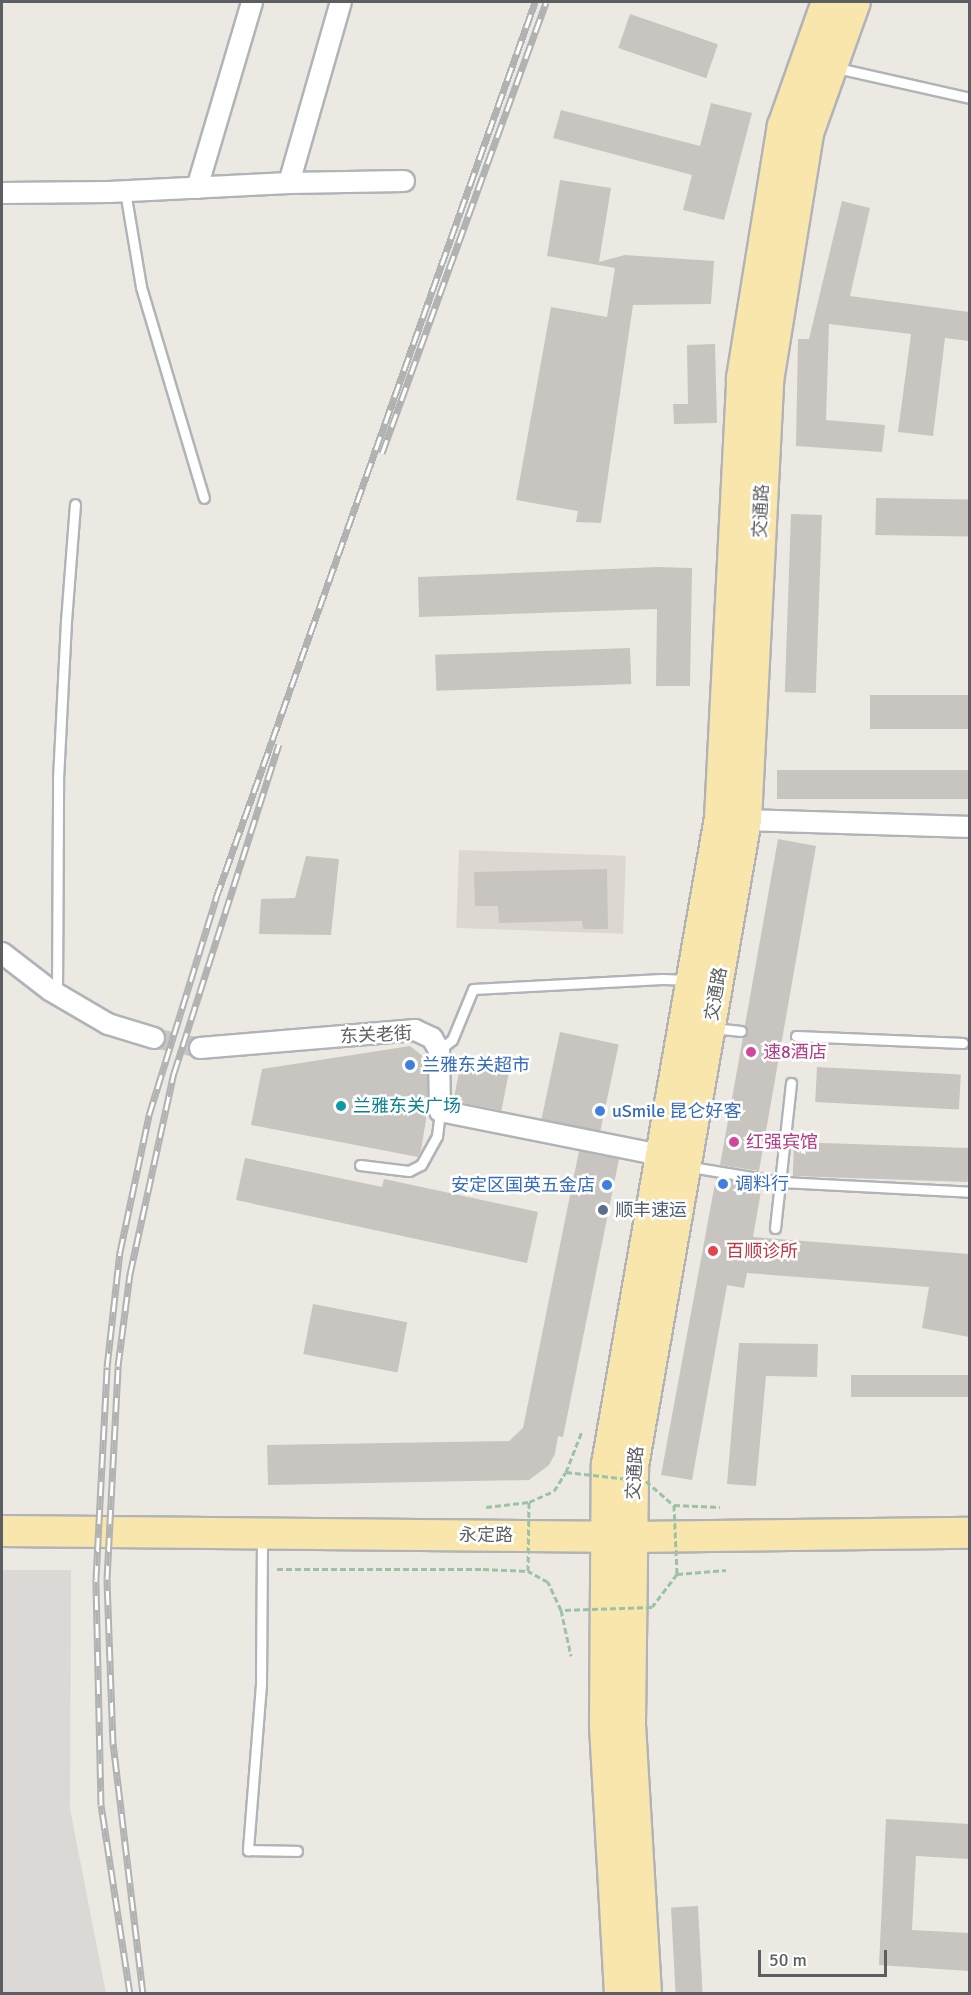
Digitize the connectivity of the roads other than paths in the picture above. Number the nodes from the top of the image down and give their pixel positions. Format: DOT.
graph roads {
  1 [pos="252,2"];
  2 [pos="341,2"];
  3 [pos="827,2"];
  4 [pos="855,2"];
  5 [pos="832,66"];
  6 [pos="969,98"];
  7 [pos="404,181"];
  8 [pos="289,183"];
  9 [pos="197,188"];
  10 [pos="125,191"];
  11 [pos="2,193"];
  12 [pos="204,498"];
  13 [pos="75,504"];
  14 [pos="746,820"];
  15 [pos="969,827"];
  16 [pos="2,953"];
  17 [pos="692,981"];
  18 [pos="57,994"];
  19 [pos="710,1028"];
  20 [pos="741,1031"];
  21 [pos="796,1036"];
  22 [pos="154,1038"];
  23 [pos="963,1043"];
  24 [pos="200,1048"];
  25 [pos="439,1050"];
  26 [pos="791,1083"];
  27 [pos="440,1111"];
  28 [pos="673,1160"];
  29 [pos="360,1165"];
  30 [pos="782,1182"];
  31 [pos="969,1192"];
  32 [pos="775,1228"];
  33 [pos="2,1531"];
  34 [pos="262,1533"];
  35 [pos="969,1533"];
  36 [pos="619,1537"];
  37 [pos="297,1851"];
  38 [pos="620,1994"];
  39 [pos="646,1994"];
  1 -- 9 [label="street"];
  2 -- 8 [label="street"];
  3 -- 17 [label="main road, 交通路"];
  4 -- 5 [label="main road, 交通路"];
  5 -- 6 [label="lane"];
  5 -- 14 [label="main road, 交通路"];
  7 -- 8 [label="street"];
  8 -- 9 [label="street"];
  9 -- 10 [label="street"];
  10 -- 11 [label="street"];
  10 -- 12 [label="lane"];
  13 -- 18 [label="lane"];
  14 -- 15 [label="street"];
  14 -- 19 [label="main road, 交通路"];
  16 -- 18 [label="street"];
  17 -- 25 [label="lane"];
  17 -- 28 [label="main road, 交通路"];
  18 -- 22 [label="street"];
  19 -- 20 [label="lane"];
  19 -- 28 [label="main road, 交通路"];
  21 -- 23 [label="lane"];
  24 -- 25 [label="street, 东关老街"];
  25 -- 27 [label="street"];
  26 -- 30 [label="lane"];
  27 -- 28 [label="street"];
  27 -- 29 [label="lane"];
  28 -- 30 [label="lane"];
  28 -- 36 [label="main road, 交通路"];
  30 -- 31 [label="lane"];
  30 -- 32 [label="lane"];
  33 -- 34 [label="main road, 永定路"];
  34 -- 36 [label="main road, 永定路"];
  34 -- 37 [label="lane"];
  35 -- 36 [label="main road, 永定路"];
  36 -- 38 [label="main road, 交通路"];
  36 -- 39 [label="main road, 交通路"];
}
